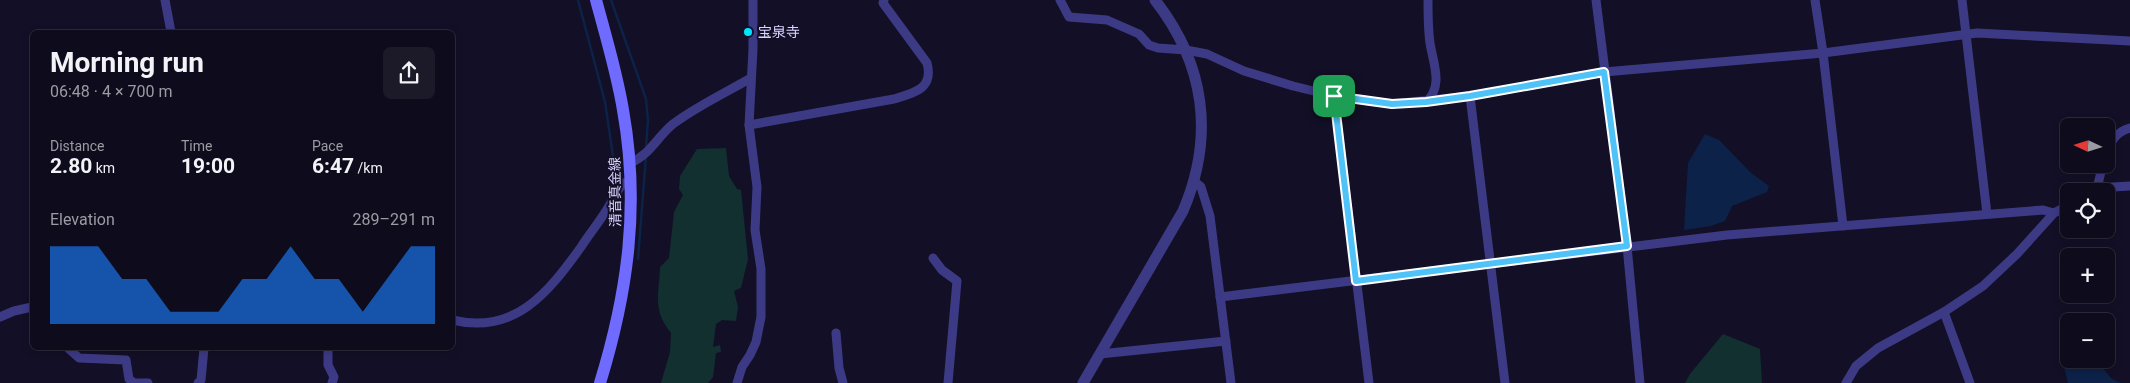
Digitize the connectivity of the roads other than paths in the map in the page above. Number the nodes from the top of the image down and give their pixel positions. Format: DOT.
graph roads {
  1 [pos="165,0"];
  2 [pos="596,0"];
  3 [pos="752,0"];
  4 [pos="884,0"];
  5 [pos="1060,0"];
  6 [pos="1155,0"];
  7 [pos="1428,0"];
  8 [pos="1596,0"];
  9 [pos="1814,0"];
  10 [pos="1962,0"];
  11 [pos="171,30"];
  12 [pos="1967,35"];
  13 [pos="2130,41"];
  14 [pos="1186,50"];
  15 [pos="1823,53"];
  16 [pos="1604,72"];
  17 [pos="751,78"];
  18 [pos="1334,96"];
  19 [pos="1470,96"];
  20 [pos="1426,102"];
  21 [pos="749,124"];
  22 [pos="2130,128"];
  23 [pos="2115,136"];
  24 [pos="635,161"];
  25 [pos="1194,181"];
  26 [pos="631,182"];
  27 [pos="2130,186"];
  28 [pos="2115,188"];
  29 [pos="2060,210"];
  30 [pos="2054,213"];
  31 [pos="1987,214"];
  32 [pos="1843,226"];
  33 [pos="1627,246"];
  34 [pos="934,258"];
  35 [pos="1491,265"];
  36 [pos="1356,281"];
  37 [pos="1220,297"];
  38 [pos="30,307"];
  39 [pos="1944,312"];
  40 [pos="0,317"];
  41 [pos="455,320"];
  42 [pos="836,333"];
  43 [pos="1226,341"];
  44 [pos="70,350"];
  45 [pos="204,350"];
  46 [pos="328,350"];
  47 [pos="1100,354"];
  48 [pos="148,383"];
  49 [pos="198,383"];
  50 [pos="332,383"];
  51 [pos="600,383"];
  52 [pos="737,383"];
  53 [pos="843,383"];
  54 [pos="948,383"];
  55 [pos="1082,383"];
  56 [pos="1231,383"];
  57 [pos="1369,383"];
  58 [pos="1505,383"];
  59 [pos="1640,383"];
  60 [pos="1846,383"];
  61 [pos="1970,383"];
  1 -- 11 [label="street"];
  2 -- 24 [label="main road, 清音真金線"];
  3 -- 17 [label="street"];
  4 -- 21 [label="street"];
  5 -- 14 [label="street"];
  6 -- 14 [label="street"];
  7 -- 20 [label="street"];
  8 -- 16 [label="street"];
  9 -- 15 [label="street"];
  10 -- 12 [label="street"];
  12 -- 13 [label="street"];
  12 -- 15 [label="street"];
  12 -- 31 [label="street"];
  14 -- 18 [label="street"];
  14 -- 25 [label="street"];
  15 -- 16 [label="street"];
  15 -- 32 [label="street"];
  16 -- 19 [label="street"];
  16 -- 33 [label="street"];
  17 -- 21 [label="street"];
  17 -- 24 [label="street"];
  18 -- 20 [label="street"];
  18 -- 36 [label="street"];
  19 -- 20 [label="street"];
  19 -- 35 [label="street"];
  21 -- 52 [label="street"];
  22 -- 23 [label="street"];
  24 -- 26 [label="main road, 清音真金線"];
  25 -- 37 [label="street"];
  25 -- 47 [label="street"];
  26 -- 41 [label="street"];
  26 -- 51 [label="main road, 清音真金線"];
  27 -- 28 [label="street"];
  29 -- 30 [label="street"];
  30 -- 31 [label="street"];
  30 -- 39 [label="street"];
  31 -- 32 [label="street"];
  32 -- 33 [label="street"];
  33 -- 35 [label="street"];
  33 -- 59 [label="street"];
  34 -- 54 [label="street"];
  35 -- 36 [label="street"];
  35 -- 58 [label="street"];
  36 -- 37 [label="street"];
  36 -- 57 [label="street"];
  37 -- 43 [label="street"];
  38 -- 40 [label="street"];
  39 -- 60 [label="street"];
  39 -- 61 [label="street"];
  42 -- 53 [label="street"];
  43 -- 47 [label="street"];
  43 -- 56 [label="street"];
  44 -- 48 [label="street"];
  45 -- 49 [label="street"];
  46 -- 50 [label="street"];
  47 -- 55 [label="street"];
}
